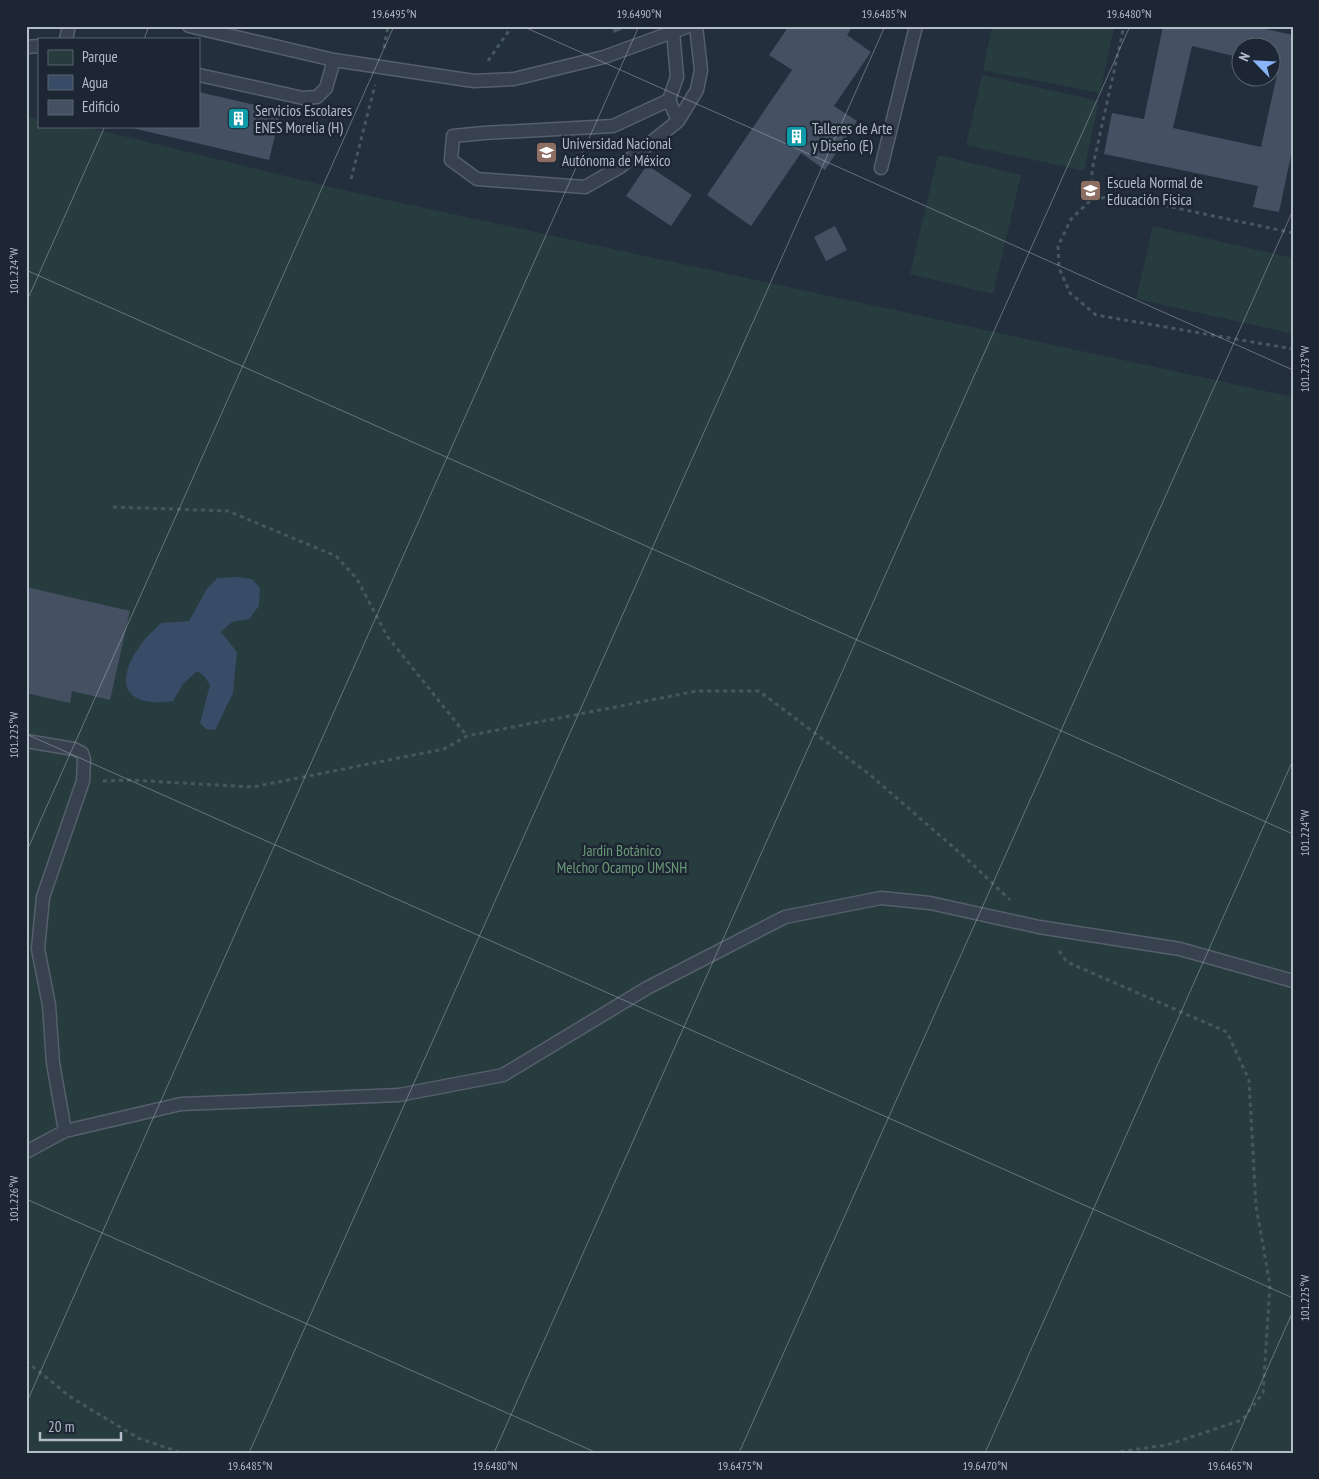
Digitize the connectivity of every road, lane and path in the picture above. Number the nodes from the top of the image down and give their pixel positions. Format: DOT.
graph roads {
  1 [pos="189,26"];
  2 [pos="512,26"];
  3 [pos="688,26"];
  4 [pos="696,26"];
  5 [pos="916,26"];
  6 [pos="1124,26"];
  7 [pos="673,31"];
  8 [pos="334,60"];
  9 [pos="379,67"];
  10 [pos="200,75"];
  11 [pos="474,81"];
  12 [pos="669,100"];
  13 [pos="678,121"];
  14 [pos="881,168"];
  15 [pos="351,178"];
  16 [pos="1092,199"];
  17 [pos="1293,233"];
  18 [pos="1293,349"];
  19 [pos="113,507"];
  20 [pos="467,736"];
  21 [pos="26,741"];
  22 [pos="1293,981"];
  23 [pos="65,1131"];
  24 [pos="26,1152"];
  25 [pos="26,1361"];
  26 [pos="1263,1393"];
  27 [pos="182,1453"];
  28 [pos="1110,1453"];
  1 -- 8 [label="lane"];
  2 -- 11 [label="path"];
  3 -- 7 [label="lane"];
  4 -- 13 [label="lane"];
  5 -- 14 [label="lane"];
  6 -- 16 [label="path"];
  7 -- 11 [label="lane"];
  7 -- 12 [label="lane"];
  8 -- 9 [label="lane"];
  8 -- 10 [label="lane"];
  9 -- 11 [label="lane"];
  9 -- 15 [label="path"];
  12 -- 13 [label="lane"];
  12 -- 13 [label="lane"];
  16 -- 17 [label="path"];
  16 -- 18 [label="path"];
  19 -- 20 [label="path"];
  21 -- 23 [label="lane"];
  22 -- 23 [label="lane"];
  23 -- 24 [label="lane"];
  25 -- 27 [label="path"];
  26 -- 28 [label="path"];
}
